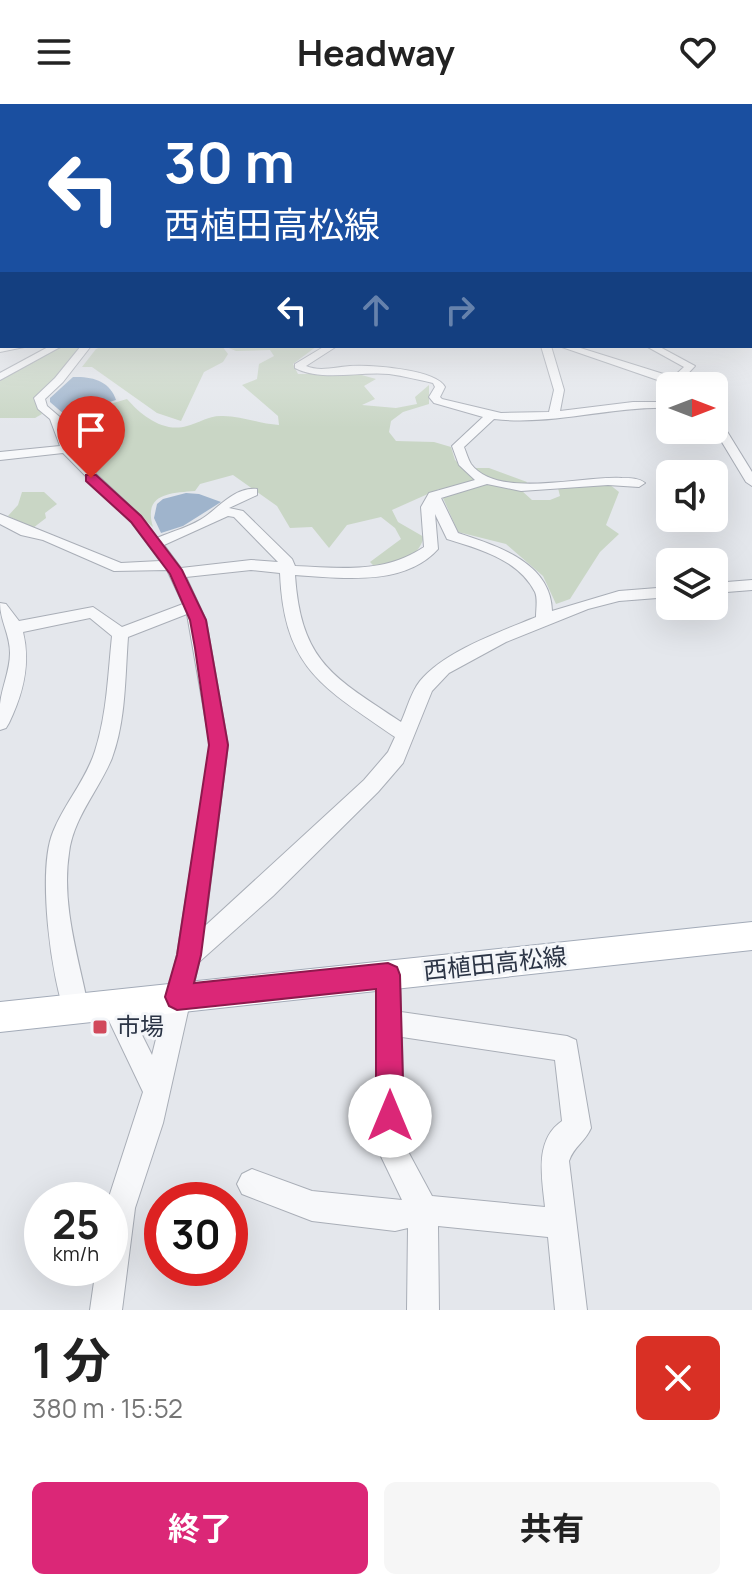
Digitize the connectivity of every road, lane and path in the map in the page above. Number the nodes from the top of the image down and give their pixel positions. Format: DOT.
graph roads {
  1 [pos="53,348"];
  2 [pos="84,348"];
  3 [pos="329,348"];
  4 [pos="547,348"];
  5 [pos="570,348"];
  6 [pos="655,348"];
  7 [pos="686,372"];
  8 [pos="656,376"];
  9 [pos="0,377"];
  10 [pos="656,404"];
  11 [pos="554,413"];
  12 [pos="491,415"];
  13 [pos="728,443"];
  14 [pos="66,449"];
  15 [pos="0,456"];
  16 [pos="485,481"];
  17 [pos="752,482"];
  18 [pos="639,483"];
  19 [pos="252,492"];
  20 [pos="434,496"];
  21 [pos="212,517"];
  22 [pos="0,518"];
  23 [pos="155,544"];
  24 [pos="174,569"];
  25 [pos="287,570"];
  26 [pos="752,585"];
  27 [pos="728,587"];
  28 [pos="656,593"];
  29 [pos="192,606"];
  30 [pos="0,608"];
  31 [pos="544,619"];
  32 [pos="15,632"];
  33 [pos="120,634"];
  34 [pos="0,643"];
  35 [pos="0,723"];
  36 [pos="404,733"];
  37 [pos="752,936"];
  38 [pos="189,955"];
  39 [pos="388,975"];
  40 [pos="177,997"];
  41 [pos="114,1006"];
  42 [pos="76,1010"];
  43 [pos="0,1017"];
  44 [pos="390,1023"];
  45 [pos="156,1090"];
  46 [pos="252,1184"];
  47 [pos="423,1210"];
  48 [pos="561,1223"];
  49 [pos="106,1310"];
  50 [pos="423,1310"];
  51 [pos="571,1310"];
  1 -- 9 [label="street"];
  2 -- 14 [label="street"];
  3 -- 12 [label="street"];
  4 -- 11 [label="street"];
  5 -- 8 [label="street"];
  6 -- 7 [label="street"];
  10 -- 11 [label="street"];
  11 -- 12 [label="street"];
  12 -- 16 [label="street"];
  13 -- 17 [label="street"];
  14 -- 15 [label="street"];
  14 -- 23 [label="street"];
  16 -- 18 [label="street"];
  16 -- 20 [label="street"];
  19 -- 21 [label="street"];
  20 -- 25 [label="street"];
  20 -- 31 [label="street"];
  21 -- 23 [label="street"];
  21 -- 25 [label="street"];
  22 -- 24 [label="street"];
  23 -- 24 [label="street"];
  24 -- 25 [label="street"];
  24 -- 29 [label="street"];
  25 -- 36 [label="street"];
  26 -- 27 [label="street"];
  28 -- 31 [label="street"];
  29 -- 33 [label="street"];
  29 -- 38 [label="street"];
  30 -- 32 [label="street"];
  31 -- 36 [label="street"];
  32 -- 33 [label="street"];
  32 -- 34 [label="street"];
  32 -- 35 [label="street"];
  33 -- 42 [label="street"];
  36 -- 38 [label="street"];
  37 -- 39 [label="main road, 西植田高松線"];
  38 -- 40 [label="street"];
  39 -- 40 [label="main road, 西植田高松線"];
  39 -- 44 [label="street"];
  40 -- 41 [label="main road, 西植田高松線"];
  40 -- 45 [label="street"];
  41 -- 42 [label="main road, 西植田高松線"];
  41 -- 45 [label="street"];
  42 -- 43 [label="main road, 西植田高松線"];
  44 -- 47 [label="street"];
  44 -- 48 [label="street"];
  45 -- 49 [label="street"];
  46 -- 47 [label="street"];
  47 -- 48 [label="street"];
  47 -- 50 [label="street"];
  48 -- 51 [label="street"];
}
